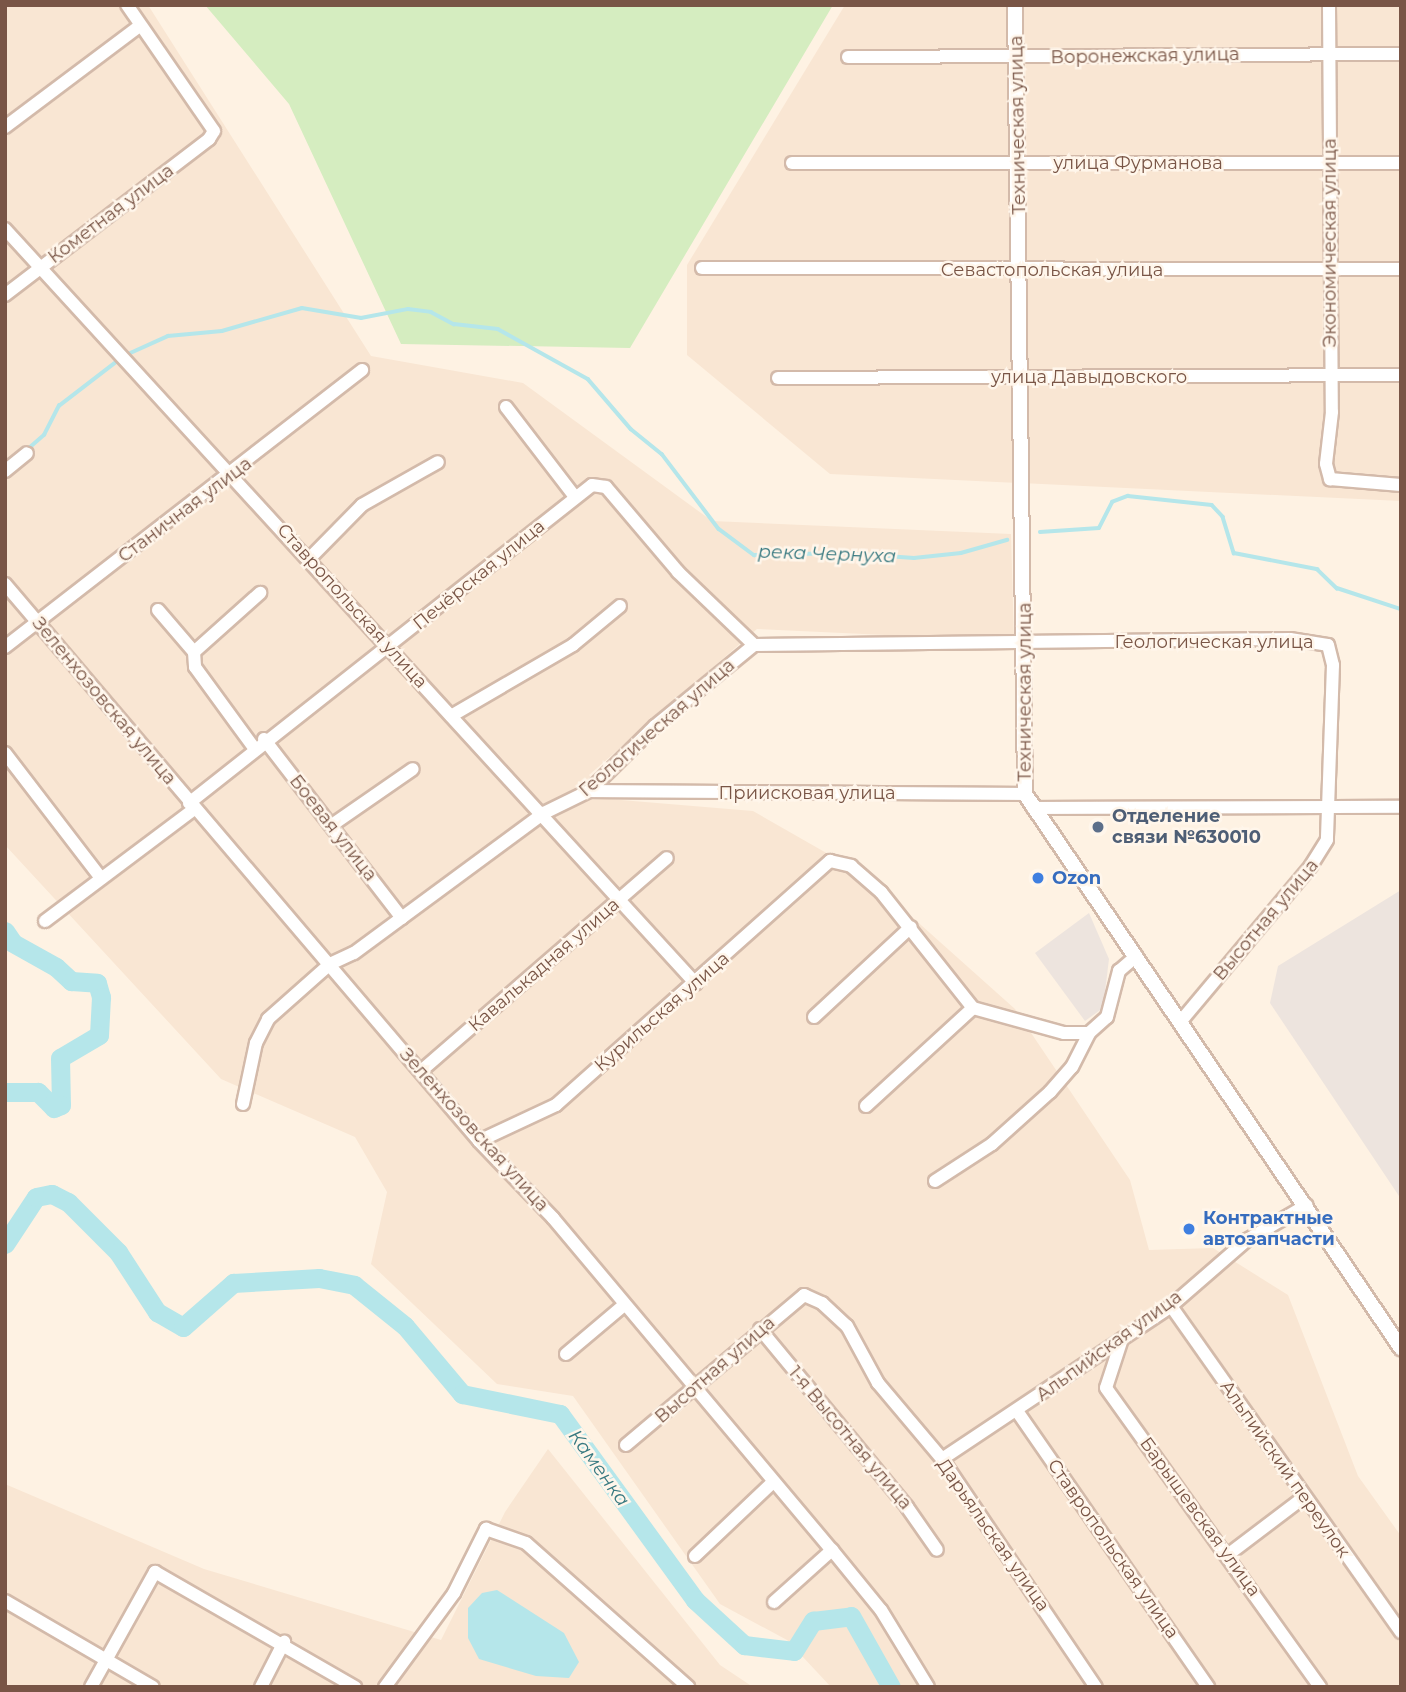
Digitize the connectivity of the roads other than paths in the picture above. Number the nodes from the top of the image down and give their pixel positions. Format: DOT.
graph roads {
  1 [pos="127,5"];
  2 [pos="1015,5"];
  3 [pos="1329,5"];
  4 [pos="138,27"];
  5 [pos="1329,54"];
  6 [pos="1401,54"];
  7 [pos="848,57"];
  8 [pos="1018,57"];
  9 [pos="5,127"];
  10 [pos="792,163"];
  11 [pos="1019,163"];
  12 [pos="1329,163"];
  13 [pos="1401,163"];
  14 [pos="5,229"];
  15 [pos="42,267"];
  16 [pos="702,268"];
  17 [pos="1401,269"];
  18 [pos="1018,270"];
  19 [pos="1330,270"];
  20 [pos="5,295"];
  21 [pos="362,370"];
  22 [pos="1331,375"];
  23 [pos="1401,375"];
  24 [pos="1021,377"];
  25 [pos="778,378"];
  26 [pos="506,407"];
  27 [pos="27,453"];
  28 [pos="438,462"];
  29 [pos="5,471"];
  30 [pos="232,474"];
  31 [pos="1401,485"];
  32 [pos="575,497"];
  33 [pos="310,558"];
  34 [pos="5,584"];
  35 [pos="260,593"];
  36 [pos="620,606"];
  37 [pos="158,610"];
  38 [pos="38,622"];
  39 [pos="1025,643"];
  40 [pos="754,645"];
  41 [pos="1328,645"];
  42 [pos="5,647"];
  43 [pos="388,648"];
  44 [pos="194,652"];
  45 [pos="451,716"];
  46 [pos="264,739"];
  47 [pos="254,748"];
  48 [pos="5,754"];
  49 [pos="413,769"];
  50 [pos="589,792"];
  51 [pos="1025,794"];
  52 [pos="191,806"];
  53 [pos="1332,807"];
  54 [pos="1401,807"];
  55 [pos="1033,808"];
  56 [pos="544,813"];
  57 [pos="332,825"];
  58 [pos="667,858"];
  59 [pos="101,878"];
  60 [pos="621,898"];
  61 [pos="402,918"];
  62 [pos="45,921"];
  63 [pos="911,927"];
  64 [pos="1136,956"];
  65 [pos="330,964"];
  66 [pos="696,984"];
  67 [pos="973,1008"];
  68 [pos="814,1017"];
  69 [pos="1182,1020"];
  70 [pos="1089,1033"];
  71 [pos="421,1071"];
  72 [pos="243,1104"];
  73 [pos="866,1106"];
  74 [pos="479,1141"];
  75 [pos="935,1181"];
  76 [pos="1307,1205"];
  77 [pos="804,1295"];
  78 [pos="623,1306"];
  79 [pos="1171,1306"];
  80 [pos="760,1329"];
  81 [pos="1121,1342"];
  82 [pos="1401,1348"];
  83 [pos="566,1354"];
  84 [pos="693,1389"];
  85 [pos="1017,1411"];
  86 [pos="626,1445"];
  87 [pos="942,1460"];
  88 [pos="772,1483"];
  89 [pos="1304,1497"];
  90 [pos="832,1550"];
  91 [pos="937,1550"];
  92 [pos="1229,1554"];
  93 [pos="695,1556"];
  94 [pos="5,1601"];
  95 [pos="774,1602"];
  96 [pos="1401,1632"];
  97 [pos="284,1643"];
  98 [pos="105,1661"];
  99 [pos="91,1687"];
  100 [pos="153,1687"];
  101 [pos="261,1687"];
  102 [pos="355,1687"];
  103 [pos="386,1687"];
  104 [pos="688,1687"];
  105 [pos="928,1687"];
  106 [pos="1096,1687"];
  107 [pos="1208,1687"];
  108 [pos="1320,1687"];
  1 -- 4 [label="street"];
  2 -- 8 [label="street, Техническая улица"];
  3 -- 5 [label="street, Экономическая улица"];
  4 -- 9 [label="street"];
  4 -- 15 [label="street, Кометная улица"];
  5 -- 6 [label="street, Воронежская улица"];
  5 -- 8 [label="street, Воронежская улица"];
  5 -- 12 [label="street, Экономическая улица"];
  7 -- 8 [label="street, Воронежская улица"];
  8 -- 11 [label="street, Техническая улица"];
  10 -- 11 [label="street, улица Фурманова"];
  11 -- 12 [label="street, улица Фурманова"];
  11 -- 18 [label="street, Техническая улица"];
  12 -- 13 [label="street, улица Фурманова"];
  12 -- 19 [label="street, Экономическая улица"];
  14 -- 15 [label="street, Ставропольская улица"];
  15 -- 20 [label="street, Кометная улица"];
  15 -- 30 [label="street, Ставропольская улица"];
  16 -- 18 [label="street, Севастопольская улица"];
  17 -- 19 [label="street, Севастопольская улица"];
  18 -- 19 [label="street, Севастопольская улица"];
  18 -- 24 [label="street, Техническая улица"];
  19 -- 22 [label="street, Экономическая улица"];
  21 -- 30 [label="street, Станичная улица"];
  22 -- 23 [label="street, улица Давыдовского"];
  22 -- 24 [label="street, улица Давыдовского"];
  22 -- 31 [label="street, Экономическая улица"];
  24 -- 25 [label="street, улица Давыдовского"];
  24 -- 39 [label="street, Техническая улица"];
  26 -- 32 [label="street"];
  27 -- 29 [label="street"];
  28 -- 33 [label="street"];
  30 -- 33 [label="street, Ставропольская улица"];
  30 -- 38 [label="street, Станичная улица"];
  32 -- 40 [label="street, Печёрская улица"];
  32 -- 43 [label="street, Печёрская улица"];
  33 -- 43 [label="street, Ставропольская улица"];
  34 -- 38 [label="street, Зеленхозовская улица"];
  35 -- 44 [label="street"];
  36 -- 45 [label="street"];
  37 -- 44 [label="street"];
  38 -- 42 [label="street, Станичная улица"];
  38 -- 52 [label="street, Зеленхозовская улица"];
  39 -- 40 [label="street, Геологическая улица"];
  39 -- 41 [label="street, Геологическая улица"];
  39 -- 51 [label="street, Техническая улица"];
  40 -- 50 [label="street, Геологическая улица"];
  41 -- 53 [label="street, Высотная улица"];
  43 -- 45 [label="street, Ставропольская улица"];
  43 -- 46 [label="street, Печёрская улица"];
  44 -- 47 [label="street"];
  45 -- 56 [label="street, Ставропольская улица"];
  46 -- 47 [label="street, Печёрская улица"];
  46 -- 57 [label="street, Боевая улица"];
  47 -- 52 [label="street, Печёрская улица"];
  48 -- 59 [label="street"];
  49 -- 57 [label="street"];
  50 -- 51 [label="street, Приисковая улица"];
  50 -- 56 [label="street, Геологическая улица"];
  51 -- 55 [label="street, Техническая улица"];
  52 -- 59 [label="street, Печёрская улица"];
  52 -- 65 [label="street, Зеленхозовская улица"];
  53 -- 54 [label="street"];
  53 -- 55 [label="street"];
  53 -- 69 [label="street, Высотная улица"];
  55 -- 64 [label="street, Техническая улица"];
  56 -- 60 [label="street, Ставропольская улица"];
  56 -- 61 [label="street, Геологическая улица"];
  57 -- 61 [label="street, Боевая улица"];
  58 -- 60 [label="street, Кавалькадная улица"];
  59 -- 62 [label="street, Печёрская улица"];
  60 -- 66 [label="street, Ставропольская улица"];
  60 -- 71 [label="street, Кавалькадная улица"];
  61 -- 65 [label="street, Геологическая улица"];
  63 -- 66 [label="street, Курильская улица"];
  63 -- 67 [label="street"];
  63 -- 68 [label="street"];
  64 -- 69 [label="street, Техническая улица"];
  64 -- 70 [label="street"];
  65 -- 71 [label="street, Зеленхозовская улица"];
  65 -- 72 [label="street, Геологическая улица"];
  66 -- 74 [label="street, Курильская улица"];
  67 -- 70 [label="street"];
  67 -- 73 [label="street"];
  69 -- 76 [label="street, Техническая улица"];
  70 -- 75 [label="street"];
  71 -- 74 [label="street, Зеленхозовская улица"];
  74 -- 78 [label="street, Зеленхозовская улица"];
  76 -- 79 [label="street, Альпийская улица"];
  76 -- 82 [label="street, Техническая улица"];
  77 -- 80 [label="street, Высотная улица"];
  77 -- 87 [label="street, Дарьяльская улица"];
  78 -- 83 [label="street"];
  78 -- 84 [label="street, Зеленхозовская улица"];
  79 -- 81 [label="street, Альпийская улица"];
  79 -- 89 [label="street, Альпийский переулок"];
  80 -- 84 [label="street, Высотная улица"];
  80 -- 91 [label="street, 1-я Высотная улица"];
  81 -- 85 [label="street, Альпийская улица"];
  81 -- 92 [label="street, Барышевская улица"];
  84 -- 86 [label="street, Высотная улица"];
  84 -- 88 [label="street, Зеленхозовская улица"];
  85 -- 87 [label="street, Альпийская улица"];
  85 -- 107 [label="street, Ставропольская улица"];
  87 -- 106 [label="street, Дарьяльская улица"];
  88 -- 90 [label="street, Зеленхозовская улица"];
  88 -- 93 [label="street"];
  89 -- 92 [label="street"];
  89 -- 96 [label="street, Альпийский переулок"];
  90 -- 95 [label="street"];
  90 -- 105 [label="street, Зеленхозовская улица"];
  92 -- 108 [label="street, Барышевская улица"];
  94 -- 98 [label="street"];
  97 -- 98 [label="street"];
  97 -- 101 [label="street"];
  97 -- 102 [label="street"];
  98 -- 99 [label="street"];
  98 -- 100 [label="street"];
  103 -- 104 [label="street"];
}
